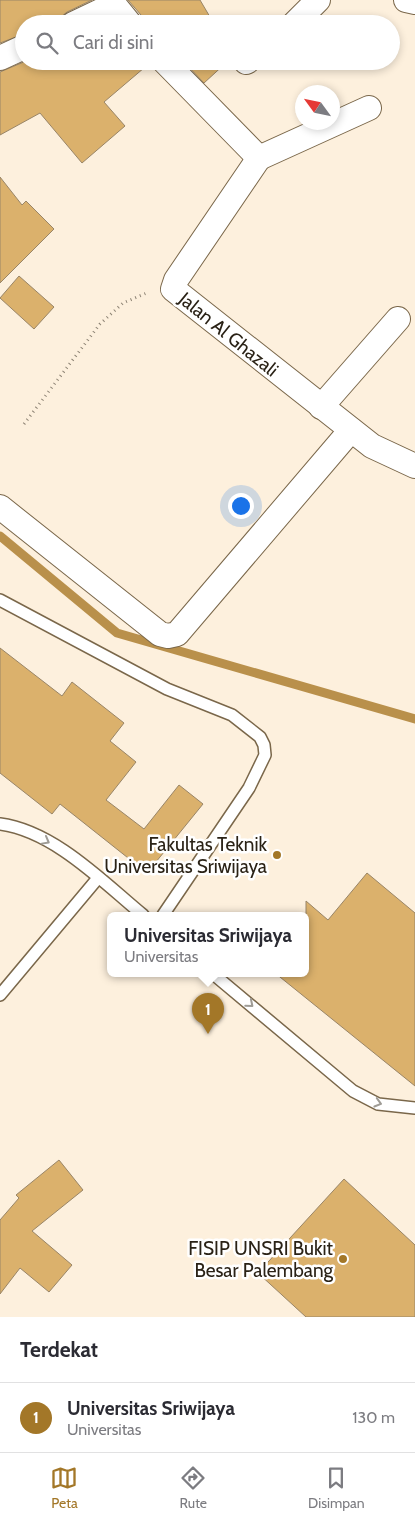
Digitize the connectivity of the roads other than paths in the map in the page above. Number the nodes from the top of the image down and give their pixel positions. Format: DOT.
graph roads {
  1 [pos="318,0"];
  2 [pos="406,0"];
  3 [pos="415,2"];
  4 [pos="92,15"];
  5 [pos="123,15"];
  6 [pos="303,15"];
  7 [pos="15,51"];
  8 [pos="0,58"];
  9 [pos="173,70"];
  10 [pos="369,108"];
  11 [pos="259,158"];
  12 [pos="398,319"];
  13 [pos="321,407"];
  14 [pos="351,430"];
  15 [pos="415,466"];
  16 [pos="0,507"];
  17 [pos="0,600"];
  18 [pos="0,824"];
  19 [pos="98,878"];
  20 [pos="140,912"];
  21 [pos="165,912"];
  22 [pos="217,977"];
  23 [pos="0,995"];
  24 [pos="415,1108"];
  1 -- 6 [label="street"];
  2 -- 3 [label="street"];
  4 -- 5 [label="street"];
  7 -- 8 [label="street"];
  9 -- 11 [label="street"];
  10 -- 11 [label="street"];
  11 -- 13 [label="street, Jalan Al Ghazali"];
  12 -- 13 [label="street"];
  13 -- 14 [label="street, Jalan Al Ghazali"];
  14 -- 15 [label="street, Jalan Al Ghazali"];
  14 -- 16 [label="street"];
  17 -- 21 [label="lane"];
  18 -- 19 [label="lane, one-way"];
  19 -- 20 [label="lane"];
  19 -- 23 [label="lane"];
  22 -- 24 [label="lane, one-way"];
}
